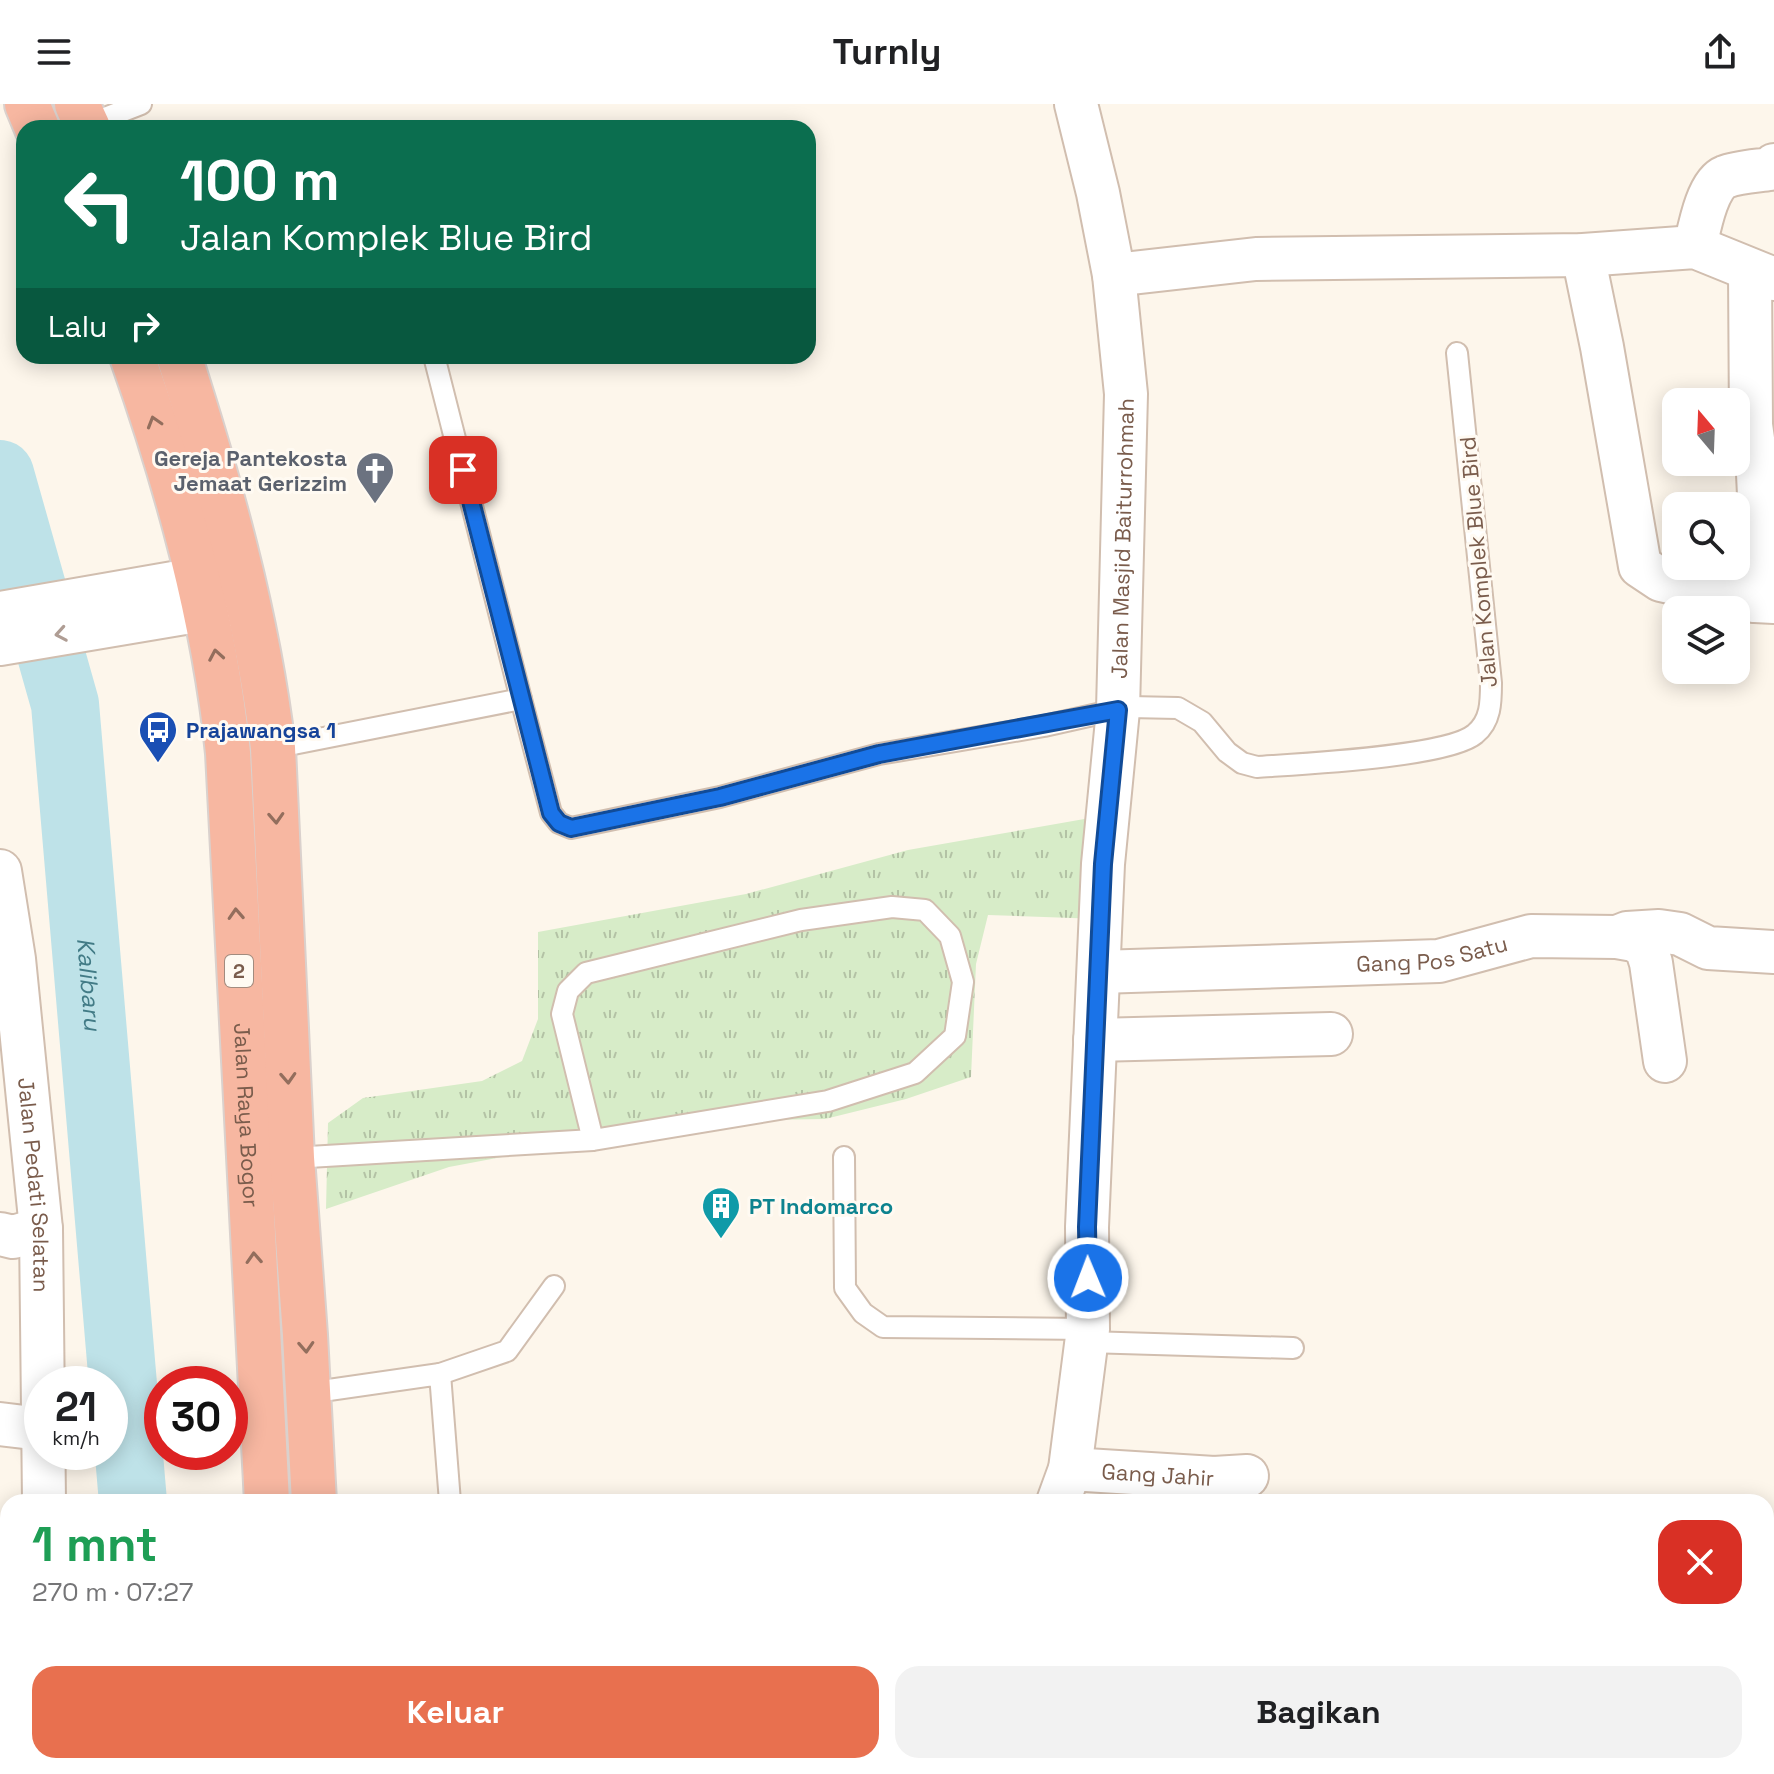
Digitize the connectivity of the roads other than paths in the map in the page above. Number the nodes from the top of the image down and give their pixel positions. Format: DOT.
graph roads {
  1 [pos="141,104"];
  2 [pos="1076,104"];
  3 [pos="84,119"];
  4 [pos="1774,165"];
  5 [pos="1695,247"];
  6 [pos="1583,255"];
  7 [pos="1114,275"];
  8 [pos="1762,275"];
  9 [pos="1457,353"];
  10 [pos="136,364"];
  11 [pos="180,364"];
  12 [pos="436,364"];
  13 [pos="198,492"];
  14 [pos="244,587"];
  15 [pos="201,594"];
  16 [pos="1764,602"];
  17 [pos="119,607"];
  18 [pos="0,613"];
  19 [pos="0,644"];
  20 [pos="521,699"];
  21 [pos="1118,710"];
  22 [pos="273,748"];
  23 [pos="0,871"];
  24 [pos="1617,937"];
  25 [pos="1774,952"];
  26 [pos="1099,972"];
  27 [pos="1331,1034"];
  28 [pos="1095,1040"];
  29 [pos="1665,1061"];
  30 [pos="593,1140"];
  31 [pos="844,1157"];
  32 [pos="292,1158"];
  33 [pos="41,1229"];
  34 [pos="0,1234"];
  35 [pos="554,1286"];
  36 [pos="1087,1335"];
  37 [pos="1293,1348"];
  38 [pos="41,1366"];
  39 [pos="440,1374"];
  40 [pos="308,1393"];
  41 [pos="0,1424"];
  42 [pos="24,1427"];
  43 [pos="43,1470"];
  44 [pos="1247,1476"];
  45 [pos="1064,1485"];
  46 [pos="44,1494"];
  47 [pos="267,1494"];
  48 [pos="314,1494"];
  49 [pos="449,1494"];
  1 -- 3 [label="lane"];
  2 -- 7 [label="street, Jalan Masjid Baiturrohmah"];
  4 -- 5 [label="street"];
  5 -- 6 [label="street"];
  5 -- 8 [label="street"];
  6 -- 7 [label="street"];
  6 -- 16 [label="street"];
  7 -- 21 [label="street, Jalan Masjid Baiturrohmah"];
  8 -- 16 [label="street"];
  9 -- 21 [label="lane, Jalan Komplek Blue Bird"];
  13 -- 10 [label="highway, Jalan Raya Bogor / 2, one-way"];
  11 -- 13 [label="highway, Jalan Raya Bogor / 2"];
  12 -- 20 [label="lane, Jalan Komplek Blue Bird"];
  13 -- 14 [label="highway, Jalan Raya Bogor / 2"];
  13 -- 15 [label="highway, Jalan Raya Bogor / 2"];
  14 -- 15 [label="street"];
  14 -- 22 [label="highway, Jalan Raya Bogor / 2"];
  15 -- 17 [label="street"];
  47 -- 15 [label="highway, Jalan Raya Bogor / 2, one-way"];
  17 -- 18 [label="street"];
  17 -- 19 [label="street, one-way"];
  20 -- 21 [label="lane, Jalan Komplek Blue Bird"];
  20 -- 22 [label="lane"];
  21 -- 26 [label="street, Jalan Masjid Baiturrohmah"];
  22 -- 32 [label="highway, Jalan Raya Bogor / 2, one-way"];
  23 -- 33 [label="street, Jalan Pedati Selatan"];
  24 -- 25 [label="street"];
  24 -- 26 [label="street, Gang Pos Satu"];
  24 -- 29 [label="street, Gang Pos Satu"];
  26 -- 28 [label="street, Jalan Masjid Baiturrohmah"];
  27 -- 28 [label="street"];
  28 -- 36 [label="street, Jalan Masjid Baiturrohmah"];
  30 -- 30 [label="lane"];
  30 -- 32 [label="lane"];
  31 -- 36 [label="lane"];
  32 -- 40 [label="highway, Jalan Raya Bogor / 2, one-way"];
  33 -- 34 [label="street"];
  33 -- 38 [label="street, Jalan Pedati Selatan"];
  35 -- 39 [label="lane"];
  36 -- 37 [label="lane"];
  36 -- 45 [label="street, Jalan Masjid Baiturrohmah"];
  39 -- 40 [label="lane"];
  39 -- 49 [label="lane"];
  40 -- 48 [label="highway, Jalan Raya Bogor / 2"];
  41 -- 42 [label="street"];
  43 -- 46 [label="street, Jalan Pedati Selatan"];
  44 -- 45 [label="street, Gang Jahir"];
}
